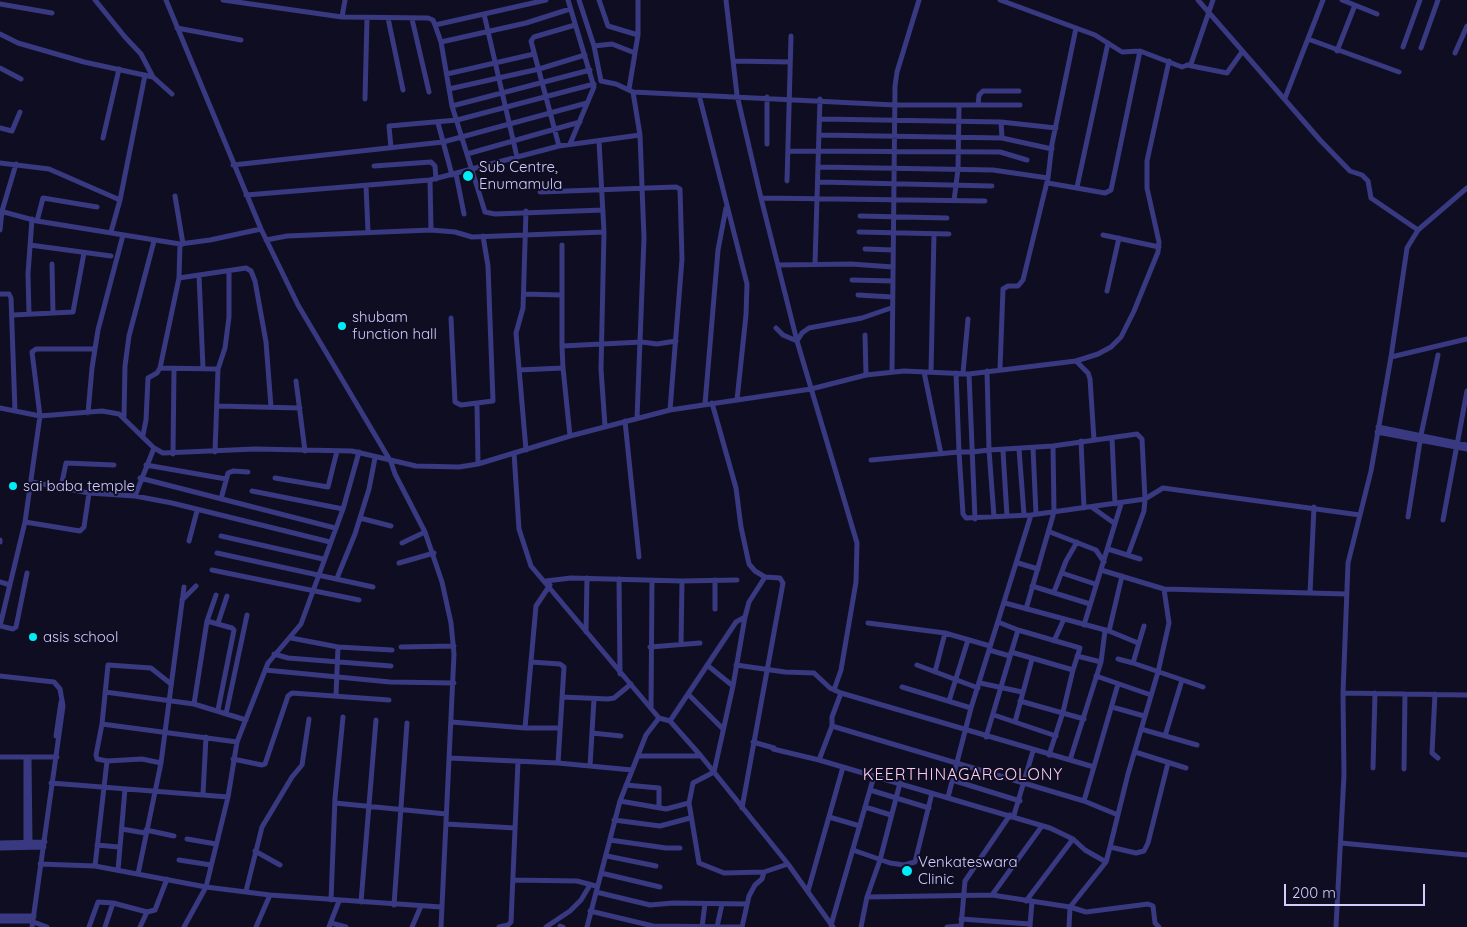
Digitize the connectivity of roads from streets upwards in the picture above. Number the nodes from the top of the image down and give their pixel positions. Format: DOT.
graph roads {
  1 [pos="95,0"];
  2 [pos="166,0"];
  3 [pos="223,0"];
  4 [pos="267,0"];
  5 [pos="346,0"];
  6 [pos="546,0"];
  7 [pos="568,0"];
  8 [pos="579,0"];
  9 [pos="599,0"];
  10 [pos="638,0"];
  11 [pos="726,0"];
  12 [pos="919,0"];
  13 [pos="1000,0"];
  14 [pos="1198,0"];
  15 [pos="1213,0"];
  16 [pos="1324,0"];
  17 [pos="1343,0"];
  18 [pos="1420,0"];
  19 [pos="1438,0"];
  20 [pos="0,4"];
  21 [pos="1355,5"];
  22 [pos="267,6"];
  23 [pos="570,9"];
  24 [pos="52,13"];
  25 [pos="484,14"];
  26 [pos="1209,14"];
  27 [pos="1378,14"];
  28 [pos="342,18"];
  29 [pos="368,18"];
  30 [pos="388,18"];
  31 [pos="412,19"];
  32 [pos="575,25"];
  33 [pos="435,26"];
  34 [pos="1467,26"];
  35 [pos="177,28"];
  36 [pos="1076,28"];
  37 [pos="488,32"];
  38 [pos="0,34"];
  39 [pos="638,35"];
  40 [pos="791,36"];
  41 [pos="1308,39"];
  42 [pos="241,40"];
  43 [pos="441,42"];
  44 [pos="1108,43"];
  45 [pos="594,46"];
  46 [pos="1403,47"];
  47 [pos="1421,48"];
  48 [pos="1337,50"];
  49 [pos="1140,51"];
  50 [pos="1242,52"];
  51 [pos="635,53"];
  52 [pos="1455,53"];
  53 [pos="534,54"];
  54 [pos="585,55"];
  55 [pos="733,61"];
  56 [pos="1169,61"];
  57 [pos="790,62"];
  58 [pos="495,63"];
  59 [pos="1187,65"];
  60 [pos="0,68"];
  61 [pos="119,69"];
  62 [pos="539,69"];
  63 [pos="590,70"];
  64 [pos="1399,72"];
  65 [pos="446,74"];
  66 [pos="145,75"];
  67 [pos="154,77"];
  68 [pos="499,78"];
  69 [pos="21,79"];
  70 [pos="542,82"];
  71 [pos="594,84"];
  72 [pos="449,89"];
  73 [pos="403,90"];
  74 [pos="631,90"];
  75 [pos="1020,91"];
  76 [pos="429,92"];
  77 [pos="502,92"];
  78 [pos="172,94"];
  79 [pos="699,95"];
  80 [pos="737,95"];
  81 [pos="766,97"];
  82 [pos="546,98"];
  83 [pos="788,98"];
  84 [pos="1285,98"];
  85 [pos="365,99"];
  86 [pos="820,100"];
  87 [pos="588,102"];
  88 [pos="895,105"];
  89 [pos="978,105"];
  90 [pos="1020,105"];
  91 [pos="452,106"];
  92 [pos="959,106"];
  93 [pos="506,108"];
  94 [pos="20,112"];
  95 [pos="550,113"];
  96 [pos="820,119"];
  97 [pos="457,120"];
  98 [pos="895,121"];
  99 [pos="959,121"];
  100 [pos="438,122"];
  101 [pos="580,122"];
  102 [pos="1002,122"];
  103 [pos="509,124"];
  104 [pos="0,128"];
  105 [pos="554,128"];
  106 [pos="1056,128"];
  107 [pos="640,135"];
  108 [pos="819,135"];
  109 [pos="894,136"];
  110 [pos="959,137"];
  111 [pos="103,138"];
  112 [pos="462,138"];
  113 [pos="1002,138"];
  114 [pos="513,139"];
  115 [pos="600,141"];
  116 [pos="444,142"];
  117 [pos="570,144"];
  118 [pos="767,144"];
  119 [pos="559,146"];
  120 [pos="390,148"];
  121 [pos="1052,149"];
  122 [pos="818,150"];
  123 [pos="788,151"];
  124 [pos="895,152"];
  125 [pos="958,153"];
  126 [pos="467,154"];
  127 [pos="517,158"];
  128 [pos="1027,160"];
  129 [pos="0,163"];
  130 [pos="16,164"];
  131 [pos="233,165"];
  132 [pos="374,166"];
  133 [pos="819,167"];
  134 [pos="895,168"];
  135 [pos="958,169"];
  136 [pos="472,170"];
  137 [pos="454,174"];
  138 [pos="433,180"];
  139 [pos="787,181"];
  140 [pos="1048,181"];
  141 [pos="819,182"];
  142 [pos="894,184"];
  143 [pos="366,186"];
  144 [pos="956,186"];
  145 [pos="992,186"];
  146 [pos="1077,187"];
  147 [pos="641,188"];
  148 [pos="1467,188"];
  149 [pos="602,190"];
  150 [pos="540,192"];
  151 [pos="246,195"];
  152 [pos="175,196"];
  153 [pos="761,198"];
  154 [pos="818,199"];
  155 [pos="120,200"];
  156 [pos="894,201"];
  157 [pos="954,201"];
  158 [pos="985,201"];
  159 [pos="726,205"];
  160 [pos="97,206"];
  161 [pos="603,210"];
  162 [pos="1,211"];
  163 [pos="526,211"];
  164 [pos="464,214"];
  165 [pos="860,216"];
  166 [pos="894,216"];
  167 [pos="947,218"];
  168 [pos="35,220"];
  169 [pos="261,229"];
  170 [pos="0,230"];
  171 [pos="431,230"];
  172 [pos="1418,230"];
  173 [pos="111,232"];
  174 [pos="368,232"];
  175 [pos="604,232"];
  176 [pos="859,232"];
  177 [pos="894,232"];
  178 [pos="527,234"];
  179 [pos="934,234"];
  180 [pos="949,234"];
  181 [pos="123,235"];
  182 [pos="1103,235"];
  183 [pos="483,236"];
  184 [pos="1119,238"];
  185 [pos="266,240"];
  186 [pos="154,241"];
  187 [pos="181,244"];
  188 [pos="30,245"];
  189 [pos="562,246"];
  190 [pos="1159,247"];
  191 [pos="865,249"];
  192 [pos="893,250"];
  193 [pos="84,253"];
  194 [pos="112,256"];
  195 [pos="52,264"];
  196 [pos="815,264"];
  197 [pos="778,265"];
  198 [pos="893,267"];
  199 [pos="229,271"];
  200 [pos="199,275"];
  201 [pos="179,278"];
  202 [pos="852,280"];
  203 [pos="893,281"];
  204 [pos="1107,291"];
  205 [pos="0,294"];
  206 [pos="524,294"];
  207 [pos="561,295"];
  208 [pos="858,296"];
  209 [pos="892,297"];
  210 [pos="891,308"];
  211 [pos="53,313"];
  212 [pos="29,314"];
  213 [pos="13,315"];
  214 [pos="451,318"];
  215 [pos="968,319"];
  216 [pos="776,328"];
  217 [pos="865,335"];
  218 [pos="1467,339"];
  219 [pos="676,341"];
  220 [pos="797,341"];
  221 [pos="642,342"];
  222 [pos="603,343"];
  223 [pos="562,346"];
  224 [pos="95,349"];
  225 [pos="1438,355"];
  226 [pos="1391,357"];
  227 [pos="1076,361"];
  228 [pos="160,368"];
  229 [pos="203,368"];
  230 [pos="563,368"];
  231 [pos="1000,368"];
  232 [pos="218,369"];
  233 [pos="174,370"];
  234 [pos="519,370"];
  235 [pos="930,371"];
  236 [pos="987,371"];
  237 [pos="892,372"];
  238 [pos="924,372"];
  239 [pos="956,373"];
  240 [pos="966,373"];
  241 [pos="866,375"];
  242 [pos="296,380"];
  243 [pos="811,388"];
  244 [pos="1467,391"];
  245 [pos="737,400"];
  246 [pos="712,403"];
  247 [pos="477,404"];
  248 [pos="705,404"];
  249 [pos="217,406"];
  250 [pos="271,407"];
  251 [pos="0,408"];
  252 [pos="300,408"];
  253 [pos="670,410"];
  254 [pos="15,411"];
  255 [pos="88,413"];
  256 [pos="40,416"];
  257 [pos="124,417"];
  258 [pos="637,418"];
  259 [pos="625,421"];
  260 [pos="605,426"];
  261 [pos="1378,430"];
  262 [pos="143,435"];
  263 [pos="570,436"];
  264 [pos="1112,438"];
  265 [pos="1421,438"];
  266 [pos="1094,440"];
  267 [pos="1080,441"];
  268 [pos="1456,445"];
  269 [pos="1467,445"];
  270 [pos="1053,446"];
  271 [pos="154,448"];
  272 [pos="1033,448"];
  273 [pos="1019,449"];
  274 [pos="1467,449"];
  275 [pos="526,450"];
  276 [pos="989,450"];
  277 [pos="1003,450"];
  278 [pos="305,451"];
  279 [pos="215,452"];
  280 [pos="337,452"];
  281 [pos="359,452"];
  282 [pos="958,452"];
  283 [pos="972,452"];
  284 [pos="173,454"];
  285 [pos="514,454"];
  286 [pos="941,454"];
  287 [pos="375,458"];
  288 [pos="871,460"];
  289 [pos="391,462"];
  290 [pos="478,464"];
  291 [pos="114,465"];
  292 [pos="146,465"];
  293 [pos="248,472"];
  294 [pos="140,478"];
  295 [pos="275,478"];
  296 [pos="226,480"];
  297 [pos="32,482"];
  298 [pos="61,487"];
  299 [pos="252,491"];
  300 [pos="90,493"];
  301 [pos="135,496"];
  302 [pos="222,499"];
  303 [pos="1145,499"];
  304 [pos="1118,504"];
  305 [pos="1092,507"];
  306 [pos="1314,507"];
  307 [pos="1084,508"];
  308 [pos="343,509"];
  309 [pos="197,510"];
  310 [pos="1054,512"];
  311 [pos="1024,515"];
  312 [pos="1034,515"];
  313 [pos="1360,515"];
  314 [pos="1006,516"];
  315 [pos="994,517"];
  316 [pos="1408,517"];
  317 [pos="360,518"];
  318 [pos="975,519"];
  319 [pos="1443,520"];
  320 [pos="25,522"];
  321 [pos="1114,523"];
  322 [pos="391,526"];
  323 [pos="335,528"];
  324 [pos="425,532"];
  325 [pos="1050,532"];
  326 [pos="221,536"];
  327 [pos="189,540"];
  328 [pos="330,542"];
  329 [pos="1077,542"];
  330 [pos="402,543"];
  331 [pos="1108,549"];
  332 [pos="217,553"];
  333 [pos="434,553"];
  334 [pos="1128,555"];
  335 [pos="639,557"];
  336 [pos="323,559"];
  337 [pos="1140,559"];
  338 [pos="1104,562"];
  339 [pos="399,563"];
  340 [pos="1018,563"];
  341 [pos="1038,569"];
  342 [pos="212,570"];
  343 [pos="1102,570"];
  344 [pos="1062,573"];
  345 [pos="27,574"];
  346 [pos="318,575"];
  347 [pos="1122,576"];
  348 [pos="765,577"];
  349 [pos="337,578"];
  350 [pos="587,578"];
  351 [pos="618,579"];
  352 [pos="652,580"];
  353 [pos="714,580"];
  354 [pos="737,580"];
  355 [pos="682,581"];
  356 [pos="0,582"];
  357 [pos="548,583"];
  358 [pos="1095,584"];
  359 [pos="10,585"];
  360 [pos="196,586"];
  361 [pos="1032,586"];
  362 [pos="184,587"];
  363 [pos="373,587"];
  364 [pos="1164,588"];
  365 [pos="313,592"];
  366 [pos="1054,592"];
  367 [pos="1310,593"];
  368 [pos="1346,594"];
  369 [pos="216,595"];
  370 [pos="227,596"];
  371 [pos="182,600"];
  372 [pos="359,600"];
  373 [pos="1004,603"];
  374 [pos="1090,604"];
  375 [pos="715,609"];
  376 [pos="1026,609"];
  377 [pos="247,615"];
  378 [pos="744,617"];
  379 [pos="1064,619"];
  380 [pos="207,621"];
  381 [pos="998,622"];
  382 [pos="218,623"];
  383 [pos="868,623"];
  384 [pos="1084,625"];
  385 [pos="0,626"];
  386 [pos="1144,626"];
  387 [pos="1018,630"];
  388 [pos="1107,631"];
  389 [pos="586,632"];
  390 [pos="945,633"];
  391 [pos="291,638"];
  392 [pos="968,640"];
  393 [pos="1054,641"];
  394 [pos="700,642"];
  395 [pos="1138,642"];
  396 [pos="681,644"];
  397 [pos="401,646"];
  398 [pos="454,646"];
  399 [pos="338,647"];
  400 [pos="650,647"];
  401 [pos="990,648"];
  402 [pos="392,650"];
  403 [pos="274,654"];
  404 [pos="1010,654"];
  405 [pos="1077,656"];
  406 [pos="1118,658"];
  407 [pos="1032,659"];
  408 [pos="532,662"];
  409 [pos="1101,662"];
  410 [pos="337,663"];
  411 [pos="1133,663"];
  412 [pos="736,665"];
  413 [pos="917,665"];
  414 [pos="391,666"];
  415 [pos="707,666"];
  416 [pos="265,670"];
  417 [pos="767,670"];
  418 [pos="1073,670"];
  419 [pos="935,672"];
  420 [pos="1158,672"];
  421 [pos="620,674"];
  422 [pos="0,676"];
  423 [pos="1096,676"];
  424 [pos="337,678"];
  425 [pos="957,680"];
  426 [pos="1182,680"];
  427 [pos="454,683"];
  428 [pos="171,684"];
  429 [pos="632,684"];
  430 [pos="1118,684"];
  431 [pos="733,686"];
  432 [pos="979,686"];
  433 [pos="902,687"];
  434 [pos="1203,687"];
  435 [pos="1000,688"];
  436 [pos="834,690"];
  437 [pos="105,692"];
  438 [pos="1022,692"];
  439 [pos="841,693"];
  440 [pos="1343,693"];
  441 [pos="688,694"];
  442 [pos="1375,694"];
  443 [pos="1405,694"];
  444 [pos="1435,694"];
  445 [pos="336,695"];
  446 [pos="1151,695"];
  447 [pos="1467,695"];
  448 [pos="562,697"];
  449 [pos="169,699"];
  450 [pos="594,699"];
  451 [pos="389,700"];
  452 [pos="949,701"];
  453 [pos="1020,701"];
  454 [pos="194,704"];
  455 [pos="651,707"];
  456 [pos="1112,707"];
  457 [pos="971,708"];
  458 [pos="218,710"];
  459 [pos="1063,712"];
  460 [pos="226,714"];
  461 [pos="994,715"];
  462 [pos="1144,716"];
  463 [pos="343,717"];
  464 [pos="659,718"];
  465 [pos="1084,719"];
  466 [pos="246,720"];
  467 [pos="309,720"];
  468 [pos="376,720"];
  469 [pos="670,720"];
  470 [pos="452,722"];
  471 [pos="1015,722"];
  472 [pos="407,723"];
  473 [pos="102,724"];
  474 [pos="832,726"];
  475 [pos="525,728"];
  476 [pos="558,728"];
  477 [pos="1141,729"];
  478 [pos="723,730"];
  479 [pos="165,731"];
  480 [pos="965,731"];
  481 [pos="592,733"];
  482 [pos="621,736"];
  483 [pos="1056,736"];
  484 [pos="1165,736"];
  485 [pos="206,737"];
  486 [pos="986,737"];
  487 [pos="237,742"];
  488 [pos="753,742"];
  489 [pos="1197,745"];
  490 [pos="1033,751"];
  491 [pos="1135,752"];
  492 [pos="1049,755"];
  493 [pos="639,756"];
  494 [pos="701,756"];
  495 [pos="0,758"];
  496 [pos="27,758"];
  497 [pos="55,758"];
  498 [pos="449,758"];
  499 [pos="1438,758"];
  500 [pos="233,759"];
  501 [pos="107,760"];
  502 [pos="819,760"];
  503 [pos="1070,760"];
  504 [pos="518,761"];
  505 [pos="957,762"];
  506 [pos="558,763"];
  507 [pos="1168,763"];
  508 [pos="161,764"];
  509 [pos="590,766"];
  510 [pos="843,767"];
  511 [pos="1094,768"];
  512 [pos="1186,768"];
  513 [pos="1373,768"];
  514 [pos="1404,769"];
  515 [pos="632,770"];
  516 [pos="714,772"];
  517 [pos="874,776"];
  518 [pos="952,780"];
  519 [pos="52,783"];
  520 [pos="900,783"];
  521 [pos="626,785"];
  522 [pos="1025,785"];
  523 [pos="104,788"];
  524 [pos="125,789"];
  525 [pos="870,790"];
  526 [pos="155,791"];
  527 [pos="932,793"];
  528 [pos="203,794"];
  529 [pos="228,797"];
  530 [pos="948,797"];
  531 [pos="896,799"];
  532 [pos="620,801"];
  533 [pos="1020,801"];
  534 [pos="1084,801"];
  535 [pos="335,802"];
  536 [pos="689,803"];
  537 [pos="369,806"];
  538 [pos="865,807"];
  539 [pos="659,808"];
  540 [pos="742,808"];
  541 [pos="928,808"];
  542 [pos="400,809"];
  543 [pos="446,814"];
  544 [pos="891,815"];
  545 [pos="1012,815"];
  546 [pos="1118,815"];
  547 [pos="829,817"];
  548 [pos="690,818"];
  549 [pos="614,820"];
  550 [pos="446,824"];
  551 [pos="860,826"];
  552 [pos="1042,826"];
  553 [pos="515,828"];
  554 [pos="122,829"];
  555 [pos="145,832"];
  556 [pos="174,836"];
  557 [pos="187,839"];
  558 [pos="1073,839"];
  559 [pos="610,840"];
  560 [pos="28,842"];
  561 [pos="0,843"];
  562 [pos="1341,843"];
  563 [pos="216,844"];
  564 [pos="43,845"];
  565 [pos="98,845"];
  566 [pos="119,847"];
  567 [pos="1110,847"];
  568 [pos="0,848"];
  569 [pos="680,848"];
  570 [pos="255,850"];
  571 [pos="853,850"];
  572 [pos="1467,855"];
  573 [pos="607,856"];
  574 [pos="179,860"];
  575 [pos="880,860"];
  576 [pos="1106,862"];
  577 [pos="40,864"];
  578 [pos="788,864"];
  579 [pos="211,865"];
  580 [pos="280,865"];
  581 [pos="95,866"];
  582 [pos="656,866"];
  583 [pos="118,870"];
  584 [pos="764,872"];
  585 [pos="601,873"];
  586 [pos="138,874"];
  587 [pos="167,879"];
  588 [pos="513,880"];
  589 [pos="206,886"];
  590 [pos="660,887"];
  591 [pos="594,888"];
  592 [pos="246,891"];
  593 [pos="808,891"];
  594 [pos="963,894"];
  595 [pos="270,895"];
  596 [pos="992,895"];
  597 [pos="867,897"];
  598 [pos="331,900"];
  599 [pos="339,901"];
  600 [pos="1029,901"];
  601 [pos="361,902"];
  602 [pos="112,903"];
  603 [pos="705,904"];
  604 [pos="722,904"];
  605 [pos="747,904"];
  606 [pos="394,905"];
  607 [pos="421,906"];
  608 [pos="440,906"];
  609 [pos="1070,907"];
  610 [pos="590,911"];
  611 [pos="147,912"];
  612 [pos="0,916"];
  613 [pos="961,920"];
  614 [pos="987,920"];
  615 [pos="0,921"];
  616 [pos="32,921"];
  617 [pos="330,925"];
  618 [pos="560,926"];
  619 [pos="832,926"];
  620 [pos="1030,926"];
  621 [pos="47,927"];
  622 [pos="89,927"];
  623 [pos="105,927"];
  624 [pos="140,927"];
  625 [pos="184,927"];
  626 [pos="256,927"];
  627 [pos="346,927"];
  628 [pos="412,927"];
  629 [pos="440,927"];
  630 [pos="499,927"];
  631 [pos="546,927"];
  632 [pos="564,927"];
  633 [pos="587,927"];
  634 [pos="702,927"];
  635 [pos="717,927"];
  636 [pos="742,927"];
  637 [pos="861,927"];
  638 [pos="946,927"];
  639 [pos="961,927"];
  640 [pos="988,927"];
  641 [pos="1069,927"];
  642 [pos="1159,927"];
  643 [pos="1336,927"];
  1 -- 67 [label="street"];
  2 -- 35 [label="street"];
  3 -- 22 [label="street"];
  4 -- 22 [label="street"];
  5 -- 28 [label="street"];
  6 -- 25 [label="street"];
  7 -- 23 [label="street"];
  8 -- 45 [label="street"];
  9 -- 39 [label="street"];
  10 -- 39 [label="street"];
  11 -- 55 [label="street"];
  12 -- 88 [label="street"];
  13 -- 36 [label="street"];
  14 -- 26 [label="street"];
  15 -- 26 [label="street"];
  16 -- 41 [label="street"];
  17 -- 21 [label="street"];
  18 -- 46 [label="street"];
  19 -- 47 [label="street"];
  20 -- 24 [label="street"];
  21 -- 27 [label="street"];
  21 -- 48 [label="street"];
  22 -- 28 [label="street"];
  23 -- 32 [label="street"];
  23 -- 37 [label="street"];
  25 -- 33 [label="street"];
  25 -- 37 [label="street"];
  26 -- 50 [label="street"];
  26 -- 59 [label="street"];
  28 -- 29 [label="street"];
  29 -- 30 [label="street"];
  29 -- 85 [label="street"];
  30 -- 31 [label="street"];
  30 -- 73 [label="street"];
  31 -- 33 [label="street"];
  31 -- 76 [label="street"];
  32 -- 53 [label="street"];
  32 -- 54 [label="street"];
  33 -- 43 [label="street"];
  34 -- 52 [label="street"];
  35 -- 42 [label="street"];
  35 -- 131 [label="street"];
  36 -- 44 [label="street"];
  36 -- 106 [label="street"];
  37 -- 43 [label="street"];
  37 -- 58 [label="street"];
  38 -- 61 [label="street"];
  39 -- 51 [label="street"];
  40 -- 57 [label="street"];
  41 -- 48 [label="street"];
  41 -- 84 [label="street"];
  43 -- 65 [label="street"];
  44 -- 49 [label="street"];
  44 -- 146 [label="street"];
  45 -- 51 [label="street"];
  45 -- 74 [label="street"];
  48 -- 64 [label="street"];
  49 -- 56 [label="street"];
  49 -- 146 [label="street"];
  50 -- 59 [label="street"];
  50 -- 84 [label="street"];
  51 -- 74 [label="street"];
  53 -- 58 [label="street"];
  53 -- 62 [label="street"];
  54 -- 62 [label="street"];
  54 -- 63 [label="street"];
  55 -- 57 [label="street"];
  55 -- 80 [label="street"];
  56 -- 59 [label="street"];
  56 -- 190 [label="street"];
  57 -- 83 [label="street"];
  58 -- 65 [label="street"];
  58 -- 68 [label="street"];
  60 -- 69 [label="street"];
  61 -- 66 [label="street"];
  61 -- 111 [label="street"];
  62 -- 68 [label="street"];
  62 -- 70 [label="street"];
  63 -- 70 [label="street"];
  63 -- 71 [label="street"];
  65 -- 72 [label="street"];
  66 -- 67 [label="street"];
  66 -- 155 [label="street"];
  67 -- 78 [label="street"];
  68 -- 72 [label="street"];
  68 -- 77 [label="street"];
  70 -- 77 [label="street"];
  70 -- 82 [label="street"];
  71 -- 82 [label="street"];
  71 -- 87 [label="street"];
  72 -- 91 [label="street"];
  74 -- 79 [label="street"];
  74 -- 107 [label="street"];
  75 -- 89 [label="street"];
  77 -- 91 [label="street"];
  77 -- 93 [label="street"];
  79 -- 80 [label="street"];
  79 -- 159 [label="street"];
  80 -- 81 [label="street"];
  80 -- 153 [label="street"];
  81 -- 83 [label="street"];
  81 -- 118 [label="street"];
  82 -- 93 [label="street"];
  82 -- 95 [label="street"];
  83 -- 86 [label="street"];
  83 -- 123 [label="street"];
  84 -- 172 [label="street"];
  86 -- 88 [label="street"];
  86 -- 96 [label="street"];
  87 -- 95 [label="street"];
  87 -- 101 [label="street"];
  88 -- 92 [label="street"];
  88 -- 98 [label="street"];
  89 -- 90 [label="street"];
  89 -- 92 [label="street"];
  91 -- 97 [label="street"];
  92 -- 99 [label="street"];
  93 -- 97 [label="street"];
  93 -- 103 [label="street"];
  94 -- 104 [label="street"];
  95 -- 103 [label="street"];
  95 -- 105 [label="street"];
  96 -- 98 [label="street"];
  96 -- 108 [label="street"];
  97 -- 100 [label="street"];
  97 -- 112 [label="street"];
  98 -- 99 [label="street"];
  98 -- 109 [label="street"];
  99 -- 102 [label="street"];
  99 -- 110 [label="street"];
  100 -- 116 [label="street"];
  100 -- 120 [label="street"];
  101 -- 105 [label="street"];
  101 -- 117 [label="street"];
  102 -- 106 [label="street"];
  102 -- 113 [label="street"];
  103 -- 112 [label="street"];
  103 -- 114 [label="street"];
  105 -- 114 [label="street"];
  105 -- 119 [label="street"];
  106 -- 121 [label="street"];
  107 -- 115 [label="street"];
  107 -- 147 [label="street"];
  108 -- 109 [label="street"];
  108 -- 122 [label="street"];
  109 -- 110 [label="street"];
  109 -- 124 [label="street"];
  110 -- 113 [label="street"];
  110 -- 125 [label="street"];
  112 -- 116 [label="street"];
  112 -- 126 [label="street"];
  113 -- 121 [label="street"];
  114 -- 126 [label="street"];
  114 -- 127 [label="street"];
  115 -- 117 [label="street"];
  115 -- 149 [label="street"];
  116 -- 120 [label="street"];
  116 -- 137 [label="street"];
  117 -- 119 [label="street"];
  119 -- 127 [label="street"];
  120 -- 131 [label="street"];
  121 -- 140 [label="street"];
  122 -- 123 [label="street"];
  122 -- 124 [label="street"];
  122 -- 133 [label="street"];
  123 -- 139 [label="street"];
  124 -- 125 [label="street"];
  124 -- 134 [label="street"];
  125 -- 128 [label="street"];
  125 -- 135 [label="street"];
  126 -- 136 [label="street"];
  127 -- 136 [label="street"];
  129 -- 130 [label="street"];
  130 -- 155 [label="street"];
  130 -- 162 [label="street"];
  131 -- 151 [label="street"];
  132 -- 138 [label="street"];
  133 -- 134 [label="street"];
  133 -- 141 [label="street"];
  134 -- 135 [label="street"];
  134 -- 142 [label="street"];
  135 -- 140 [label="street"];
  135 -- 144 [label="street"];
  136 -- 137 [label="street"];
  136 -- 163 [label="street"];
  137 -- 138 [label="street"];
  137 -- 164 [label="street"];
  138 -- 143 [label="street"];
  138 -- 171 [label="street"];
  140 -- 146 [label="street"];
  140 -- 231 [label="street"];
  141 -- 142 [label="street"];
  141 -- 154 [label="street"];
  142 -- 144 [label="street"];
  142 -- 156 [label="street"];
  143 -- 151 [label="street"];
  143 -- 174 [label="street"];
  144 -- 145 [label="street"];
  144 -- 157 [label="street"];
  147 -- 149 [label="street"];
  147 -- 219 [label="street"];
  147 -- 221 [label="street"];
  148 -- 172 [label="street"];
  149 -- 150 [label="street"];
  149 -- 161 [label="street"];
  151 -- 169 [label="street"];
  152 -- 187 [label="street"];
  153 -- 154 [label="street"];
  153 -- 197 [label="street"];
  154 -- 156 [label="street"];
  154 -- 196 [label="street"];
  155 -- 173 [label="street"];
  156 -- 157 [label="street"];
  156 -- 166 [label="street"];
  157 -- 158 [label="street"];
  159 -- 245 [label="street"];
  159 -- 248 [label="street"];
  160 -- 168 [label="street"];
  161 -- 163 [label="street"];
  161 -- 175 [label="street"];
  162 -- 168 [label="street"];
  162 -- 170 [label="street"];
  163 -- 178 [label="street"];
  165 -- 166 [label="street"];
  166 -- 167 [label="street"];
  166 -- 177 [label="street"];
  168 -- 173 [label="street"];
  168 -- 188 [label="street"];
  169 -- 185 [label="street"];
  169 -- 187 [label="street"];
  171 -- 174 [label="street"];
  171 -- 183 [label="street"];
  172 -- 226 [label="street"];
  173 -- 181 [label="street"];
  174 -- 185 [label="street"];
  175 -- 178 [label="street"];
  175 -- 222 [label="street"];
  176 -- 177 [label="street"];
  177 -- 179 [label="street"];
  177 -- 192 [label="street"];
  178 -- 183 [label="street"];
  178 -- 206 [label="street"];
  179 -- 180 [label="street"];
  179 -- 235 [label="street"];
  181 -- 186 [label="street"];
  181 -- 224 [label="street"];
  182 -- 184 [label="street"];
  183 -- 247 [label="street"];
  184 -- 190 [label="street"];
  184 -- 204 [label="street"];
  185 -- 289 [label="street"];
  186 -- 187 [label="street"];
  186 -- 257 [label="street"];
  187 -- 201 [label="street"];
  188 -- 193 [label="street"];
  188 -- 212 [label="street"];
  189 -- 207 [label="street"];
  190 -- 227 [label="street"];
  191 -- 192 [label="street"];
  192 -- 198 [label="street"];
  193 -- 194 [label="street"];
  193 -- 211 [label="street"];
  195 -- 211 [label="street"];
  196 -- 197 [label="street"];
  196 -- 198 [label="street"];
  197 -- 220 [label="street"];
  198 -- 203 [label="street"];
  199 -- 200 [label="street"];
  199 -- 232 [label="street"];
  199 -- 250 [label="street"];
  200 -- 201 [label="street"];
  200 -- 229 [label="street"];
  201 -- 228 [label="street"];
  202 -- 203 [label="street"];
  203 -- 209 [label="street"];
  205 -- 213 [label="street"];
  206 -- 207 [label="street"];
  206 -- 234 [label="street"];
  207 -- 223 [label="street"];
  208 -- 209 [label="street"];
  209 -- 210 [label="street"];
  210 -- 220 [label="street"];
  210 -- 237 [label="street"];
  211 -- 212 [label="street"];
  212 -- 213 [label="street"];
  213 -- 254 [label="street"];
  214 -- 247 [label="street"];
  215 -- 240 [label="street"];
  216 -- 220 [label="street"];
  217 -- 241 [label="street"];
  218 -- 226 [label="street"];
  219 -- 221 [label="street"];
  219 -- 253 [label="street"];
  220 -- 243 [label="street"];
  221 -- 222 [label="street"];
  221 -- 258 [label="street"];
  222 -- 223 [label="street"];
  222 -- 260 [label="street"];
  223 -- 230 [label="street"];
  224 -- 255 [label="street"];
  224 -- 256 [label="street"];
  225 -- 265 [label="street"];
  226 -- 261 [label="street"];
  227 -- 231 [label="street"];
  227 -- 266 [label="street"];
  228 -- 233 [label="street"];
  228 -- 262 [label="street"];
  229 -- 232 [label="street"];
  229 -- 233 [label="street"];
  230 -- 234 [label="street"];
  230 -- 263 [label="street"];
  231 -- 236 [label="street"];
  232 -- 249 [label="street"];
  233 -- 284 [label="street"];
  234 -- 275 [label="street"];
  235 -- 238 [label="street"];
  235 -- 239 [label="street"];
  236 -- 240 [label="street"];
  236 -- 276 [label="street"];
  237 -- 238 [label="street"];
  237 -- 241 [label="street"];
  238 -- 286 [label="street"];
  239 -- 240 [label="street"];
  239 -- 282 [label="street"];
  240 -- 283 [label="street"];
  241 -- 243 [label="street"];
  242 -- 252 [label="street"];
  243 -- 245 [label="street"];
  243 -- 436 [label="street"];
  244 -- 268 [label="street"];
  245 -- 246 [label="street"];
  246 -- 248 [label="street"];
  246 -- 348 [label="street"];
  247 -- 290 [label="street"];
  248 -- 253 [label="street"];
  249 -- 250 [label="street"];
  249 -- 279 [label="street"];
  250 -- 252 [label="street"];
  251 -- 254 [label="street"];
  252 -- 278 [label="street"];
  253 -- 258 [label="street"];
  254 -- 256 [label="street"];
  255 -- 256 [label="street"];
  255 -- 257 [label="street"];
  256 -- 297 [label="street"];
  257 -- 262 [label="street"];
  258 -- 259 [label="street"];
  259 -- 260 [label="street"];
  259 -- 335 [label="street"];
  260 -- 263 [label="street"];
  261 -- 265 [label="street"];
  261 -- 313 [label="street"];
  262 -- 271 [label="street"];
  263 -- 275 [label="street"];
  264 -- 266 [label="street"];
  264 -- 303 [label="street"];
  264 -- 304 [label="street"];
  265 -- 268 [label="street"];
  265 -- 316 [label="street"];
  266 -- 267 [label="street"];
  267 -- 270 [label="street"];
  267 -- 307 [label="street"];
  268 -- 269 [label="street"];
  268 -- 274 [label="street"];
  268 -- 319 [label="street"];
  270 -- 272 [label="street"];
  270 -- 310 [label="street"];
  271 -- 284 [label="street"];
  271 -- 292 [label="street"];
  272 -- 273 [label="street"];
  272 -- 312 [label="street"];
  273 -- 277 [label="street"];
  273 -- 311 [label="street"];
  275 -- 285 [label="street"];
  276 -- 277 [label="street"];
  276 -- 283 [label="street"];
  276 -- 315 [label="street"];
  277 -- 314 [label="street"];
  278 -- 279 [label="street"];
  278 -- 280 [label="street"];
  279 -- 284 [label="street"];
  280 -- 281 [label="street"];
  280 -- 295 [label="street"];
  281 -- 287 [label="street"];
  281 -- 308 [label="street"];
  282 -- 283 [label="street"];
  282 -- 286 [label="street"];
  282 -- 318 [label="street"];
  283 -- 318 [label="street"];
  285 -- 290 [label="street"];
  285 -- 357 [label="street"];
  286 -- 288 [label="street"];
  287 -- 289 [label="street"];
  287 -- 317 [label="street"];
  289 -- 290 [label="street"];
  289 -- 324 [label="street"];
  291 -- 298 [label="street"];
  292 -- 294 [label="street"];
  292 -- 296 [label="street"];
  293 -- 296 [label="street"];
  294 -- 301 [label="street"];
  294 -- 302 [label="street"];
  296 -- 302 [label="street"];
  297 -- 298 [label="street"];
  297 -- 320 [label="street"];
  298 -- 300 [label="street"];
  299 -- 308 [label="street"];
  300 -- 301 [label="street"];
  300 -- 320 [label="street"];
  301 -- 309 [label="street"];
  302 -- 323 [label="street"];
  303 -- 304 [label="street"];
  303 -- 306 [label="street"];
  303 -- 334 [label="street"];
  304 -- 305 [label="street"];
  304 -- 321 [label="street"];
  305 -- 307 [label="street"];
  305 -- 321 [label="street"];
  306 -- 313 [label="street"];
  306 -- 367 [label="street"];
  307 -- 310 [label="street"];
  308 -- 323 [label="street"];
  309 -- 327 [label="street"];
  309 -- 328 [label="street"];
  310 -- 312 [label="street"];
  310 -- 325 [label="street"];
  311 -- 312 [label="street"];
  311 -- 314 [label="street"];
  312 -- 340 [label="street"];
  313 -- 368 [label="street"];
  314 -- 315 [label="street"];
  315 -- 318 [label="street"];
  317 -- 322 [label="street"];
  317 -- 349 [label="street"];
  320 -- 359 [label="street"];
  321 -- 331 [label="street"];
  323 -- 328 [label="street"];
  324 -- 330 [label="street"];
  324 -- 333 [label="street"];
  325 -- 329 [label="street"];
  325 -- 341 [label="street"];
  326 -- 336 [label="street"];
  328 -- 336 [label="street"];
  329 -- 338 [label="street"];
  329 -- 344 [label="street"];
  331 -- 334 [label="street"];
  331 -- 338 [label="street"];
  332 -- 346 [label="street"];
  333 -- 339 [label="street"];
  333 -- 398 [label="street"];
  334 -- 337 [label="street"];
  336 -- 346 [label="street"];
  338 -- 343 [label="street"];
  340 -- 341 [label="street"];
  340 -- 373 [label="street"];
  341 -- 361 [label="street"];
  342 -- 365 [label="street"];
  343 -- 347 [label="street"];
  343 -- 358 [label="street"];
  344 -- 358 [label="street"];
  344 -- 366 [label="street"];
  345 -- 385 [label="street"];
  346 -- 349 [label="street"];
  346 -- 365 [label="street"];
  347 -- 364 [label="street"];
  347 -- 388 [label="street"];
  348 -- 378 [label="street"];
  348 -- 417 [label="street"];
  349 -- 363 [label="street"];
  350 -- 351 [label="street"];
  350 -- 357 [label="street"];
  350 -- 389 [label="street"];
  351 -- 352 [label="street"];
  351 -- 421 [label="street"];
  352 -- 355 [label="street"];
  352 -- 400 [label="street"];
  353 -- 354 [label="street"];
  353 -- 355 [label="street"];
  353 -- 375 [label="street"];
  355 -- 396 [label="street"];
  356 -- 359 [label="street"];
  357 -- 389 [label="street"];
  357 -- 408 [label="street"];
  358 -- 374 [label="street"];
  359 -- 385 [label="street"];
  360 -- 371 [label="street"];
  361 -- 366 [label="street"];
  361 -- 376 [label="street"];
  362 -- 371 [label="street"];
  364 -- 367 [label="street"];
  364 -- 420 [label="street"];
  365 -- 372 [label="street"];
  365 -- 391 [label="street"];
  366 -- 374 [label="street"];
  367 -- 368 [label="street"];
  368 -- 440 [label="street"];
  369 -- 380 [label="street"];
  370 -- 382 [label="street"];
  371 -- 428 [label="street"];
  373 -- 376 [label="street"];
  373 -- 381 [label="street"];
  374 -- 384 [label="street"];
  376 -- 379 [label="street"];
  377 -- 460 [label="street"];
  378 -- 412 [label="street"];
  378 -- 415 [label="street"];
  379 -- 384 [label="street"];
  379 -- 393 [label="street"];
  380 -- 382 [label="street"];
  380 -- 454 [label="street"];
  381 -- 387 [label="street"];
  381 -- 401 [label="street"];
  382 -- 458 [label="street"];
  383 -- 390 [label="street"];
  384 -- 388 [label="street"];
  386 -- 395 [label="street"];
  387 -- 393 [label="street"];
  387 -- 404 [label="street"];
  388 -- 395 [label="street"];
  388 -- 409 [label="street"];
  389 -- 421 [label="street"];
  390 -- 392 [label="street"];
  390 -- 419 [label="street"];
  391 -- 399 [label="street"];
  391 -- 403 [label="street"];
  392 -- 401 [label="street"];
  392 -- 425 [label="street"];
  393 -- 405 [label="street"];
  394 -- 396 [label="street"];
  395 -- 411 [label="street"];
  396 -- 400 [label="street"];
  397 -- 398 [label="street"];
  398 -- 427 [label="street"];
  399 -- 402 [label="street"];
  399 -- 410 [label="street"];
  400 -- 455 [label="street"];
  401 -- 404 [label="street"];
  401 -- 432 [label="street"];
  403 -- 410 [label="street"];
  403 -- 416 [label="street"];
  404 -- 407 [label="street"];
  404 -- 435 [label="street"];
  405 -- 409 [label="street"];
  405 -- 418 [label="street"];
  406 -- 411 [label="street"];
  407 -- 418 [label="street"];
  407 -- 438 [label="street"];
  408 -- 448 [label="street"];
  408 -- 475 [label="street"];
  409 -- 423 [label="street"];
  410 -- 414 [label="street"];
  410 -- 424 [label="street"];
  411 -- 420 [label="street"];
  412 -- 417 [label="street"];
  412 -- 431 [label="street"];
  413 -- 419 [label="street"];
  415 -- 431 [label="street"];
  415 -- 441 [label="street"];
  416 -- 424 [label="street"];
  416 -- 466 [label="street"];
  417 -- 436 [label="street"];
  417 -- 488 [label="street"];
  418 -- 459 [label="street"];
  419 -- 425 [label="street"];
  420 -- 426 [label="street"];
  420 -- 446 [label="street"];
  421 -- 429 [label="street"];
  422 -- 497 [label="street"];
  423 -- 430 [label="street"];
  423 -- 465 [label="street"];
  424 -- 427 [label="street"];
  424 -- 445 [label="street"];
  425 -- 432 [label="street"];
  425 -- 452 [label="street"];
  426 -- 434 [label="street"];
  426 -- 484 [label="street"];
  427 -- 470 [label="street"];
  428 -- 437 [label="street"];
  428 -- 449 [label="street"];
  429 -- 450 [label="street"];
  429 -- 455 [label="street"];
  430 -- 446 [label="street"];
  430 -- 456 [label="street"];
  431 -- 478 [label="street"];
  432 -- 435 [label="street"];
  432 -- 457 [label="street"];
  433 -- 452 [label="street"];
  435 -- 438 [label="street"];
  435 -- 461 [label="street"];
  436 -- 439 [label="street"];
  437 -- 449 [label="street"];
  437 -- 473 [label="street"];
  438 -- 453 [label="street"];
  439 -- 474 [label="street"];
  439 -- 480 [label="street"];
  440 -- 442 [label="street"];
  440 -- 562 [label="street"];
  441 -- 469 [label="street"];
  441 -- 478 [label="street"];
  442 -- 443 [label="street"];
  442 -- 513 [label="street"];
  443 -- 444 [label="street"];
  443 -- 514 [label="street"];
  444 -- 447 [label="street"];
  444 -- 499 [label="street"];
  445 -- 451 [label="street"];
  445 -- 500 [label="street"];
  446 -- 462 [label="street"];
  448 -- 450 [label="street"];
  448 -- 476 [label="street"];
  449 -- 454 [label="street"];
  449 -- 479 [label="street"];
  450 -- 481 [label="street"];
  452 -- 457 [label="street"];
  453 -- 459 [label="street"];
  453 -- 471 [label="street"];
  454 -- 458 [label="street"];
  455 -- 464 [label="street"];
  456 -- 462 [label="street"];
  456 -- 511 [label="street"];
  457 -- 480 [label="street"];
  458 -- 460 [label="street"];
  459 -- 465 [label="street"];
  459 -- 483 [label="street"];
  460 -- 466 [label="street"];
  461 -- 471 [label="street"];
  461 -- 486 [label="street"];
  462 -- 477 [label="street"];
  463 -- 535 [label="street"];
  464 -- 469 [label="street"];
  464 -- 493 [label="street"];
  465 -- 503 [label="street"];
  466 -- 487 [label="street"];
  467 -- 570 [label="street"];
  468 -- 537 [label="street"];
  469 -- 494 [label="street"];
  470 -- 475 [label="street"];
  470 -- 498 [label="street"];
  471 -- 483 [label="street"];
  472 -- 542 [label="street"];
  473 -- 479 [label="street"];
  473 -- 501 [label="street"];
  474 -- 502 [label="street"];
  474 -- 505 [label="street"];
  475 -- 476 [label="street"];
  476 -- 506 [label="street"];
  477 -- 484 [label="street"];
  477 -- 491 [label="street"];
  478 -- 516 [label="street"];
  479 -- 485 [label="street"];
  479 -- 508 [label="street"];
  480 -- 486 [label="street"];
  480 -- 505 [label="street"];
  481 -- 482 [label="street"];
  481 -- 509 [label="street"];
  483 -- 492 [label="street"];
  484 -- 489 [label="street"];
  485 -- 487 [label="street"];
  485 -- 528 [label="street"];
  486 -- 490 [label="street"];
  487 -- 500 [label="street"];
  488 -- 502 [label="street"];
  488 -- 540 [label="street"];
  490 -- 492 [label="street"];
  490 -- 522 [label="street"];
  491 -- 507 [label="street"];
  491 -- 546 [label="street"];
  492 -- 503 [label="street"];
  493 -- 494 [label="street"];
  493 -- 515 [label="street"];
  494 -- 516 [label="street"];
  495 -- 496 [label="street"];
  496 -- 497 [label="street"];
  496 -- 560 [label="street"];
  497 -- 519 [label="street"];
  498 -- 504 [label="street"];
  498 -- 543 [label="street"];
  500 -- 529 [label="street"];
  501 -- 508 [label="street"];
  501 -- 523 [label="street"];
  502 -- 510 [label="street"];
  503 -- 511 [label="street"];
  504 -- 506 [label="street"];
  504 -- 553 [label="street"];
  505 -- 518 [label="street"];
  505 -- 522 [label="street"];
  506 -- 509 [label="street"];
  507 -- 512 [label="street"];
  507 -- 567 [label="street"];
  508 -- 526 [label="street"];
  509 -- 515 [label="street"];
  510 -- 517 [label="street"];
  510 -- 547 [label="street"];
  511 -- 534 [label="street"];
  515 -- 521 [label="street"];
  516 -- 536 [label="street"];
  516 -- 540 [label="street"];
  517 -- 520 [label="street"];
  517 -- 525 [label="street"];
  518 -- 530 [label="street"];
  518 -- 533 [label="street"];
  519 -- 523 [label="street"];
  519 -- 564 [label="street"];
  520 -- 527 [label="street"];
  520 -- 531 [label="street"];
  521 -- 532 [label="street"];
  521 -- 539 [label="street"];
  522 -- 533 [label="street"];
  522 -- 534 [label="street"];
  523 -- 524 [label="street"];
  523 -- 565 [label="street"];
  524 -- 526 [label="street"];
  524 -- 554 [label="street"];
  525 -- 531 [label="street"];
  525 -- 538 [label="street"];
  526 -- 528 [label="street"];
  526 -- 555 [label="street"];
  527 -- 530 [label="street"];
  527 -- 541 [label="street"];
  528 -- 529 [label="street"];
  529 -- 563 [label="street"];
  530 -- 545 [label="street"];
  531 -- 541 [label="street"];
  531 -- 544 [label="street"];
  532 -- 539 [label="street"];
  532 -- 549 [label="street"];
  533 -- 545 [label="street"];
  534 -- 546 [label="street"];
  535 -- 537 [label="street"];
  535 -- 598 [label="street"];
  536 -- 539 [label="street"];
  536 -- 548 [label="street"];
  537 -- 542 [label="street"];
  537 -- 601 [label="street"];
  538 -- 544 [label="street"];
  538 -- 551 [label="street"];
  540 -- 578 [label="street"];
  541 -- 575 [label="street"];
  542 -- 543 [label="street"];
  542 -- 606 [label="street"];
  543 -- 550 [label="street"];
  544 -- 575 [label="street"];
  545 -- 552 [label="street"];
  545 -- 594 [label="street"];
  546 -- 567 [label="street"];
  547 -- 551 [label="street"];
  547 -- 593 [label="street"];
  548 -- 549 [label="street"];
  548 -- 584 [label="street"];
  549 -- 559 [label="street"];
  550 -- 553 [label="street"];
  550 -- 608 [label="street"];
  551 -- 571 [label="street"];
  552 -- 558 [label="street"];
  552 -- 596 [label="street"];
  553 -- 588 [label="street"];
  554 -- 555 [label="street"];
  554 -- 566 [label="street"];
  555 -- 556 [label="street"];
  555 -- 586 [label="street"];
  557 -- 563 [label="street"];
  558 -- 576 [label="street"];
  558 -- 600 [label="street"];
  559 -- 569 [label="street"];
  559 -- 573 [label="street"];
  560 -- 561 [label="street"];
  560 -- 564 [label="street"];
  562 -- 572 [label="street"];
  562 -- 643 [label="street"];
  563 -- 579 [label="street"];
  564 -- 568 [label="street"];
  564 -- 577 [label="street"];
  565 -- 566 [label="street"];
  565 -- 581 [label="street"];
  566 -- 583 [label="street"];
  567 -- 576 [label="street"];
  570 -- 580 [label="street"];
  570 -- 592 [label="street"];
  571 -- 575 [label="street"];
  571 -- 619 [label="street"];
  573 -- 582 [label="street"];
  573 -- 585 [label="street"];
  574 -- 579 [label="street"];
  575 -- 597 [label="street"];
  576 -- 609 [label="street"];
  577 -- 581 [label="street"];
  577 -- 616 [label="street"];
  578 -- 584 [label="street"];
  578 -- 593 [label="street"];
  579 -- 589 [label="street"];
  581 -- 583 [label="street"];
  583 -- 586 [label="street"];
  584 -- 605 [label="street"];
  585 -- 590 [label="street"];
  585 -- 591 [label="street"];
  586 -- 587 [label="street"];
  587 -- 589 [label="street"];
  587 -- 611 [label="street"];
  588 -- 591 [label="street"];
  588 -- 630 [label="street"];
  589 -- 592 [label="street"];
  589 -- 625 [label="street"];
  591 -- 603 [label="street"];
  591 -- 610 [label="street"];
  591 -- 631 [label="street"];
  592 -- 595 [label="street"];
  593 -- 619 [label="street"];
  594 -- 596 [label="street"];
  594 -- 597 [label="street"];
  594 -- 613 [label="street"];
  595 -- 598 [label="street"];
  595 -- 626 [label="street"];
  596 -- 600 [label="street"];
  597 -- 637 [label="street"];
  598 -- 599 [label="street"];
  599 -- 601 [label="street"];
  599 -- 617 [label="street"];
  600 -- 609 [label="street"];
  600 -- 620 [label="street"];
  601 -- 606 [label="street"];
  602 -- 611 [label="street"];
  602 -- 622 [label="street"];
  602 -- 623 [label="street"];
  603 -- 604 [label="street"];
  603 -- 634 [label="street"];
  604 -- 605 [label="street"];
  604 -- 635 [label="street"];
  605 -- 636 [label="street"];
  606 -- 607 [label="street"];
  607 -- 608 [label="street"];
  607 -- 628 [label="street"];
  608 -- 629 [label="street"];
  609 -- 641 [label="street"];
  609 -- 642 [label="street"];
  610 -- 633 [label="street"];
  610 -- 634 [label="street"];
  611 -- 624 [label="street"];
  612 -- 616 [label="street"];
  613 -- 614 [label="street"];
  613 -- 639 [label="street"];
  614 -- 620 [label="street"];
  614 -- 640 [label="street"];
  615 -- 616 [label="street"];
  616 -- 621 [label="street"];
  617 -- 627 [label="street"];
  618 -- 632 [label="street"];
  634 -- 635 [label="street"];
  635 -- 636 [label="street"];
  638 -- 639 [label="street"];
}
